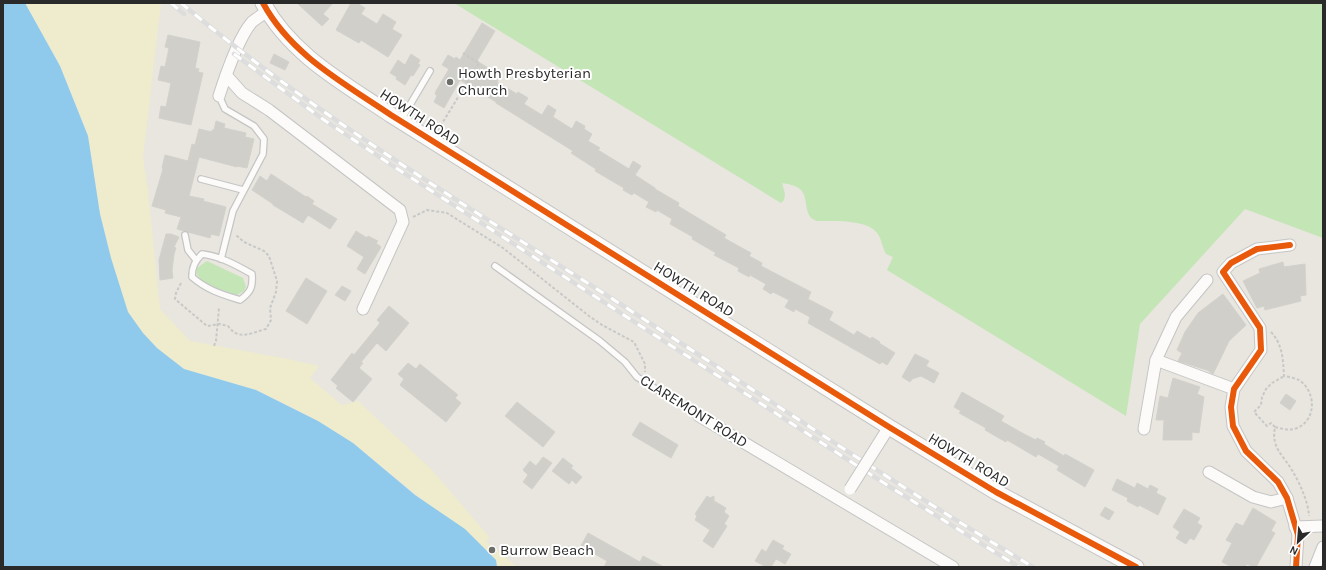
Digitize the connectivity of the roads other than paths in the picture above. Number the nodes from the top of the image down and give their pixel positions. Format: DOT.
graph roads {
  1 [pos="265,7"];
  2 [pos="430,71"];
  3 [pos="226,75"];
  4 [pos="219,96"];
  5 [pos="400,120"];
  6 [pos="201,179"];
  7 [pos="244,190"];
  8 [pos="185,235"];
  9 [pos="1290,245"];
  10 [pos="221,259"];
  11 [pos="196,260"];
  12 [pos="495,266"];
  13 [pos="1207,280"];
  14 [pos="363,308"];
  15 [pos="1156,360"];
  16 [pos="1234,389"];
  17 [pos="699,416"];
  18 [pos="889,426"];
  19 [pos="1144,429"];
  20 [pos="1209,472"];
  21 [pos="1287,498"];
  22 [pos="843,501"];
  23 [pos="1323,526"];
  24 [pos="1295,527"];
  25 [pos="1323,547"];
  26 [pos="953,567"];
  27 [pos="1136,567"];
  28 [pos="1296,567"];
  29 [pos="1315,567"];
  1 -- 3 [label="street"];
  1 -- 5 [label="main road, HOWTH ROAD"];
  2 -- 5 [label="lane"];
  3 -- 4 [label="street"];
  3 -- 14 [label="street"];
  4 -- 7 [label="lane"];
  5 -- 18 [label="main road, HOWTH ROAD"];
  6 -- 7 [label="lane"];
  7 -- 10 [label="lane"];
  8 -- 11 [label="lane"];
  9 -- 16 [label="street"];
  10 -- 11 [label="lane"];
  10 -- 11 [label="lane"];
  12 -- 17 [label="lane, CLAREMONT ROAD"];
  13 -- 15 [label="street"];
  15 -- 16 [label="street"];
  15 -- 19 [label="street"];
  16 -- 21 [label="street"];
  17 -- 22 [label="street, CLAREMONT ROAD"];
  18 -- 22 [label="street, bridge"];
  18 -- 27 [label="main road, HOWTH ROAD"];
  20 -- 21 [label="street"];
  21 -- 24 [label="street"];
  22 -- 26 [label="street, CLAREMONT ROAD"];
  23 -- 24 [label="street"];
  24 -- 28 [label="street"];
  25 -- 29 [label="street"];
}
